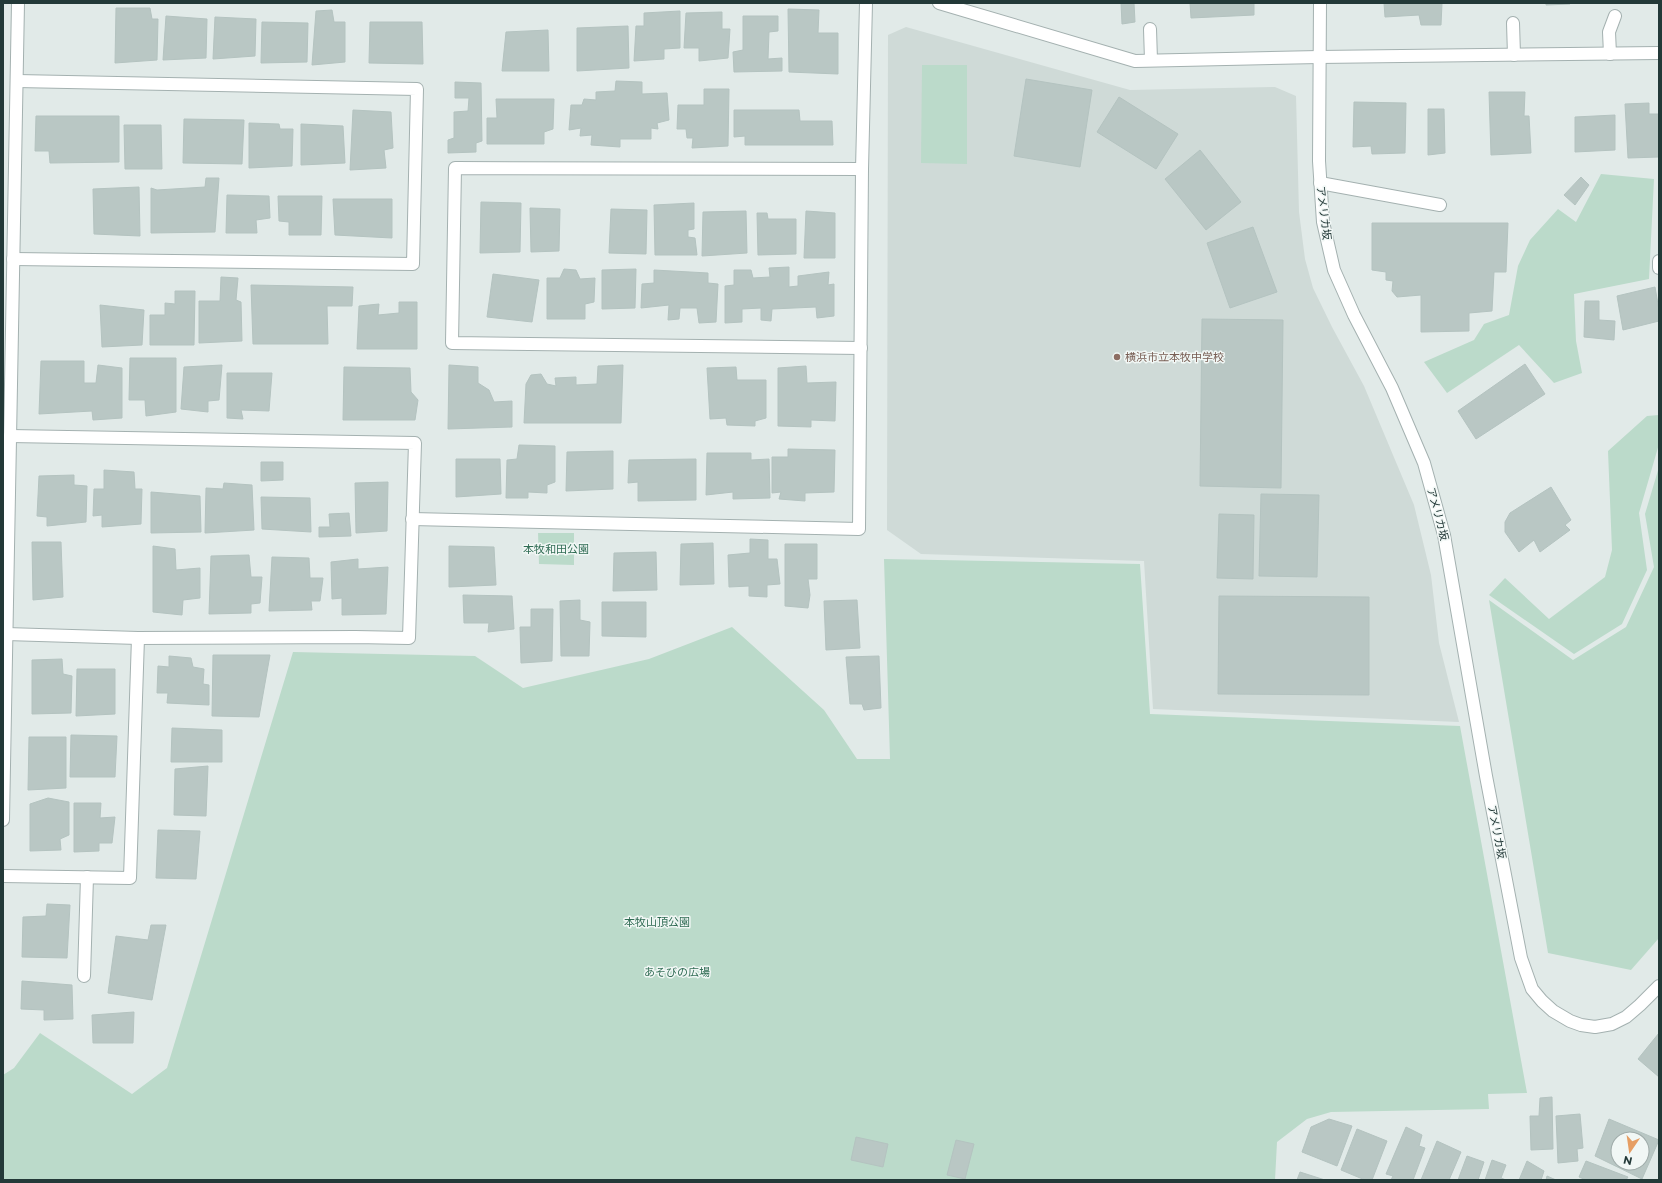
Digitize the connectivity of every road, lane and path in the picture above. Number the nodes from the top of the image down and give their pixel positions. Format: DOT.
graph roads {
  1 [pos="18,3"];
  2 [pos="866,3"];
  3 [pos="939,3"];
  4 [pos="1320,3"];
  5 [pos="1615,16"];
  6 [pos="1513,23"];
  7 [pos="1150,29"];
  8 [pos="1659,53"];
  9 [pos="1610,54"];
  10 [pos="1514,55"];
  11 [pos="1318,57"];
  12 [pos="1151,60"];
  13 [pos="17,81"];
  14 [pos="862,169"];
  15 [pos="1320,183"];
  16 [pos="1440,205"];
  17 [pos="13,259"];
  18 [pos="1659,261"];
  19 [pos="1658,268"];
  20 [pos="861,348"];
  21 [pos="10,436"];
  22 [pos="412,519"];
  23 [pos="6,634"];
  24 [pos="138,638"];
  25 [pos="3,820"];
  26 [pos="3,876"];
  27 [pos="87,877"];
  28 [pos="84,976"];
  29 [pos="1659,986"];
  1 -- 13 [label="street"];
  2 -- 14 [label="street"];
  3 -- 12 [label="street"];
  4 -- 11 [label="street, アメリカ坂"];
  5 -- 9 [label="street"];
  6 -- 10 [label="street"];
  7 -- 12 [label="street"];
  8 -- 9 [label="street"];
  9 -- 10 [label="street"];
  10 -- 11 [label="street"];
  11 -- 12 [label="street"];
  11 -- 15 [label="street, アメリカ坂"];
  13 -- 17 [label="street"];
  13 -- 17 [label="street"];
  14 -- 20 [label="street"];
  14 -- 20 [label="street"];
  15 -- 16 [label="street"];
  15 -- 29 [label="street, アメリカ坂"];
  17 -- 21 [label="street"];
  18 -- 19 [label="street"];
  20 -- 22 [label="street"];
  21 -- 22 [label="street"];
  21 -- 23 [label="street"];
  22 -- 24 [label="street"];
  23 -- 24 [label="street"];
  23 -- 25 [label="street"];
  24 -- 27 [label="street"];
  26 -- 27 [label="street"];
  27 -- 28 [label="street"];
}
